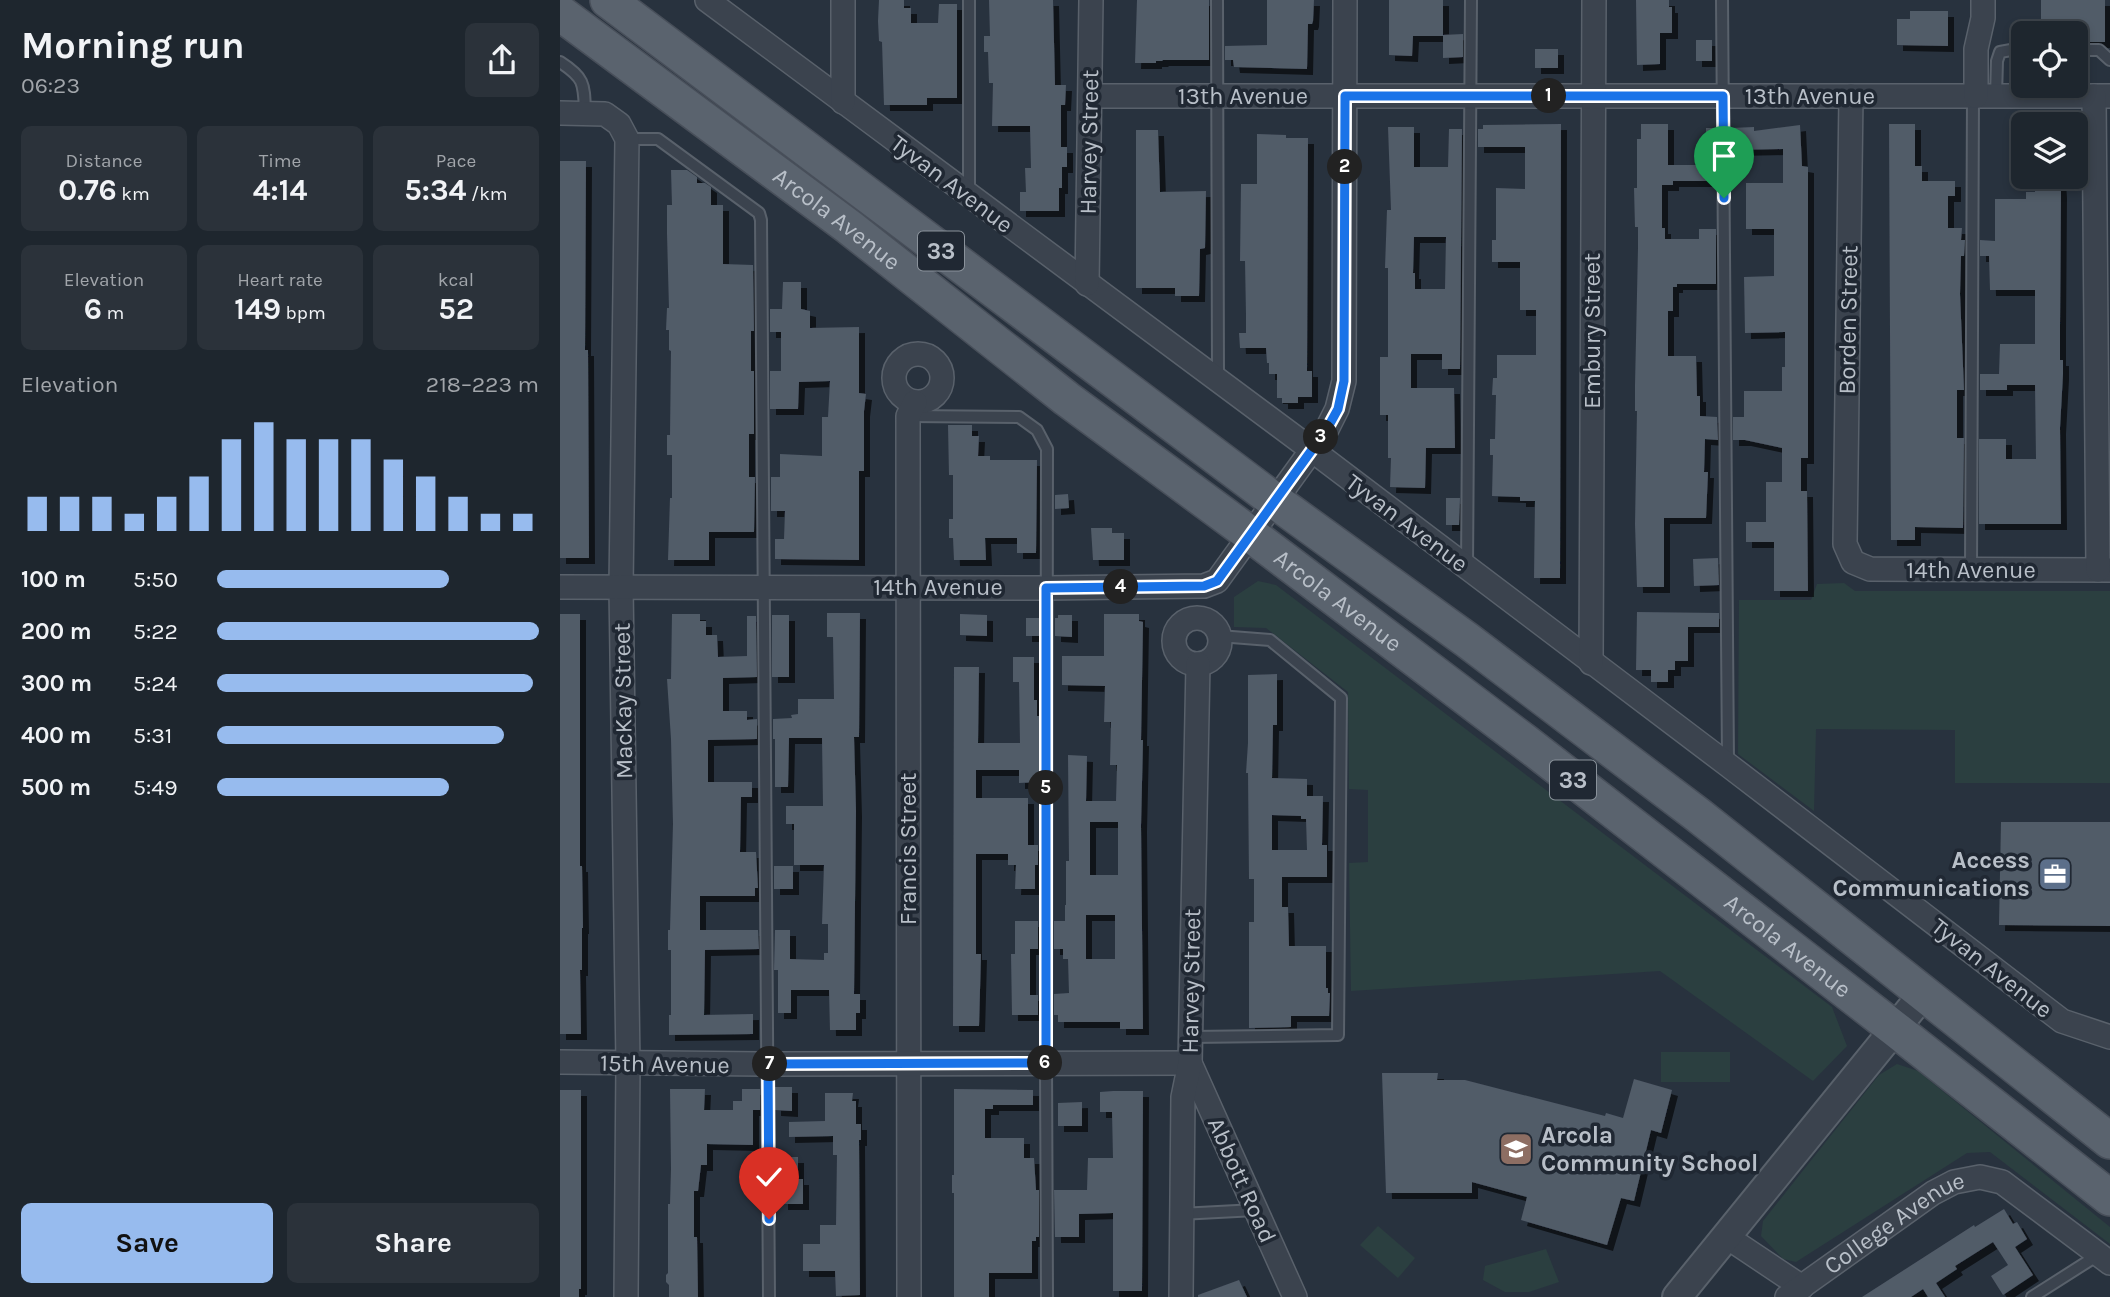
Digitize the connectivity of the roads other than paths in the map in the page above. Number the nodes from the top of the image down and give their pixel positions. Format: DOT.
graph roads {
  1 [pos="608,0"];
  2 [pos="843,0"];
  3 [pos="970,0"];
  4 [pos="1091,0"];
  5 [pos="1217,0"];
  6 [pos="1345,0"];
  7 [pos="1471,0"];
  8 [pos="1594,0"];
  9 [pos="1722,0"];
  10 [pos="1983,0"];
  11 [pos="714,3"];
  12 [pos="560,13"];
  13 [pos="2011,50"];
  14 [pos="2088,50"];
  15 [pos="2110,60"];
  16 [pos="560,62"];
  17 [pos="1090,96"];
  18 [pos="1217,96"];
  19 [pos="1345,96"];
  20 [pos="1471,96"];
  21 [pos="1593,96"];
  22 [pos="1723,96"];
  23 [pos="1851,96"];
  24 [pos="1982,96"];
  25 [pos="2102,96"];
  26 [pos="843,102"];
  27 [pos="560,113"];
  28 [pos="595,113"];
  29 [pos="626,139"];
  30 [pos="969,197"];
  31 [pos="1087,284"];
  32 [pos="1218,382"];
  33 [pos="912,409"];
  34 [pos="1312,450"];
  35 [pos="1275,501"];
  36 [pos="1250,534"];
  37 [pos="1845,544"];
  38 [pos="1467,569"];
  39 [pos="1971,570"];
  40 [pos="2104,570"];
  41 [pos="560,587"];
  42 [pos="621,587"];
  43 [pos="762,587"];
  44 [pos="908,587"];
  45 [pos="1046,588"];
  46 [pos="1220,636"];
  47 [pos="1591,663"];
  48 [pos="1198,664"];
  49 [pos="1728,765"];
  50 [pos="1924,993"];
  51 [pos="1895,1029"];
  52 [pos="1190,1037"];
  53 [pos="2110,1037"];
  54 [pos="560,1062"];
  55 [pos="909,1063"];
  56 [pos="1046,1063"];
  57 [pos="1190,1063"];
  58 [pos="628,1064"];
  59 [pos="768,1064"];
  60 [pos="2110,1141"];
  61 [pos="2110,1198"];
  62 [pos="1256,1210"];
  63 [pos="1180,1214"];
  64 [pos="1727,1237"];
  65 [pos="2104,1259"];
  66 [pos="1794,1292"];
  67 [pos="626,1297"];
  68 [pos="769,1297"];
  69 [pos="909,1297"];
  70 [pos="1047,1297"];
  71 [pos="1181,1297"];
  72 [pos="1295,1297"];
  73 [pos="1677,1297"];
  74 [pos="2032,1297"];
  1 -- 35 [label="main road, Arcola Avenue / 33"];
  2 -- 26 [label="street"];
  3 -- 30 [label="lane"];
  4 -- 17 [label="street, Harvey Street"];
  5 -- 18 [label="lane"];
  6 -- 19 [label="street, 14th Avenue"];
  7 -- 20 [label="lane"];
  8 -- 21 [label="street, Embury Street"];
  9 -- 22 [label="lane"];
  10 -- 24 [label="street"];
  11 -- 26 [label="street, Tyvan Avenue"];
  12 -- 36 [label="main road, Arcola Avenue / 33"];
  13 -- 24 [label="lane"];
  14 -- 15 [label="lane"];
  16 -- 28 [label="lane"];
  17 -- 18 [label="street, 13th Avenue"];
  17 -- 31 [label="street, Harvey Street"];
  18 -- 19 [label="street, 13th Avenue"];
  18 -- 32 [label="lane"];
  19 -- 20 [label="street, 13th Avenue"];
  19 -- 34 [label="street, 14th Avenue"];
  20 -- 21 [label="street, 13th Avenue"];
  20 -- 38 [label="lane"];
  21 -- 22 [label="street, 13th Avenue"];
  21 -- 47 [label="street, Embury Street"];
  22 -- 23 [label="street, 13th Avenue"];
  22 -- 49 [label="lane"];
  23 -- 24 [label="street, 13th Avenue"];
  23 -- 37 [label="street, Borden Street"];
  24 -- 25 [label="street, 13th Avenue"];
  24 -- 39 [label="lane"];
  25 -- 40 [label="street"];
  26 -- 30 [label="street, Tyvan Avenue"];
  27 -- 28 [label="street"];
  28 -- 29 [label="street"];
  29 -- 42 [label="street, MacKay Street"];
  29 -- 43 [label="lane"];
  30 -- 31 [label="street, Tyvan Avenue"];
  31 -- 32 [label="street, Tyvan Avenue"];
  32 -- 34 [label="street, Tyvan Avenue"];
  33 -- 44 [label="street, Francis Street"];
  33 -- 45 [label="lane"];
  34 -- 35 [label="street, 14th Avenue"];
  34 -- 38 [label="street, Tyvan Avenue"];
  35 -- 36 [label="street, 14th Avenue"];
  35 -- 50 [label="main road, Arcola Avenue / 33"];
  36 -- 45 [label="street, 14th Avenue"];
  36 -- 51 [label="main road, Arcola Avenue / 33"];
  37 -- 39 [label="street, 14th Avenue"];
  38 -- 47 [label="street, Tyvan Avenue"];
  39 -- 40 [label="street, 14th Avenue"];
  41 -- 42 [label="street, 14th Avenue"];
  42 -- 43 [label="street, 14th Avenue"];
  42 -- 58 [label="street, MacKay Street"];
  43 -- 44 [label="street, 14th Avenue"];
  43 -- 59 [label="lane"];
  44 -- 45 [label="street, 14th Avenue"];
  44 -- 55 [label="street, Francis Street"];
  45 -- 56 [label="lane"];
  46 -- 48 [label="street"];
  46 -- 48 [label="street"];
  46 -- 52 [label="lane"];
  47 -- 49 [label="street, Tyvan Avenue"];
  48 -- 52 [label="street, Harvey Street"];
  49 -- 53 [label="street, Tyvan Avenue"];
  50 -- 51 [label="street"];
  50 -- 60 [label="main road, Arcola Avenue / 33"];
  51 -- 61 [label="main road, Arcola Avenue / 33"];
  51 -- 64 [label="street"];
  52 -- 57 [label="street, Harvey Street"];
  54 -- 58 [label="street, 15th Avenue"];
  55 -- 56 [label="street, 15th Avenue"];
  55 -- 59 [label="street, 15th Avenue"];
  55 -- 69 [label="street, Francis Street"];
  56 -- 57 [label="street, 15th Avenue"];
  56 -- 70 [label="lane"];
  57 -- 62 [label="street, Abbott Road"];
  57 -- 63 [label="street, Harvey Street"];
  58 -- 59 [label="street, 15th Avenue"];
  58 -- 67 [label="street, MacKay Street"];
  59 -- 68 [label="lane"];
  62 -- 63 [label="lane"];
  62 -- 72 [label="street, Abbott Road"];
  63 -- 71 [label="street, Harvey Street"];
  64 -- 66 [label="street, College Avenue"];
  64 -- 73 [label="street"];
  65 -- 66 [label="street, College Avenue"];
  65 -- 74 [label="lane"];
}
